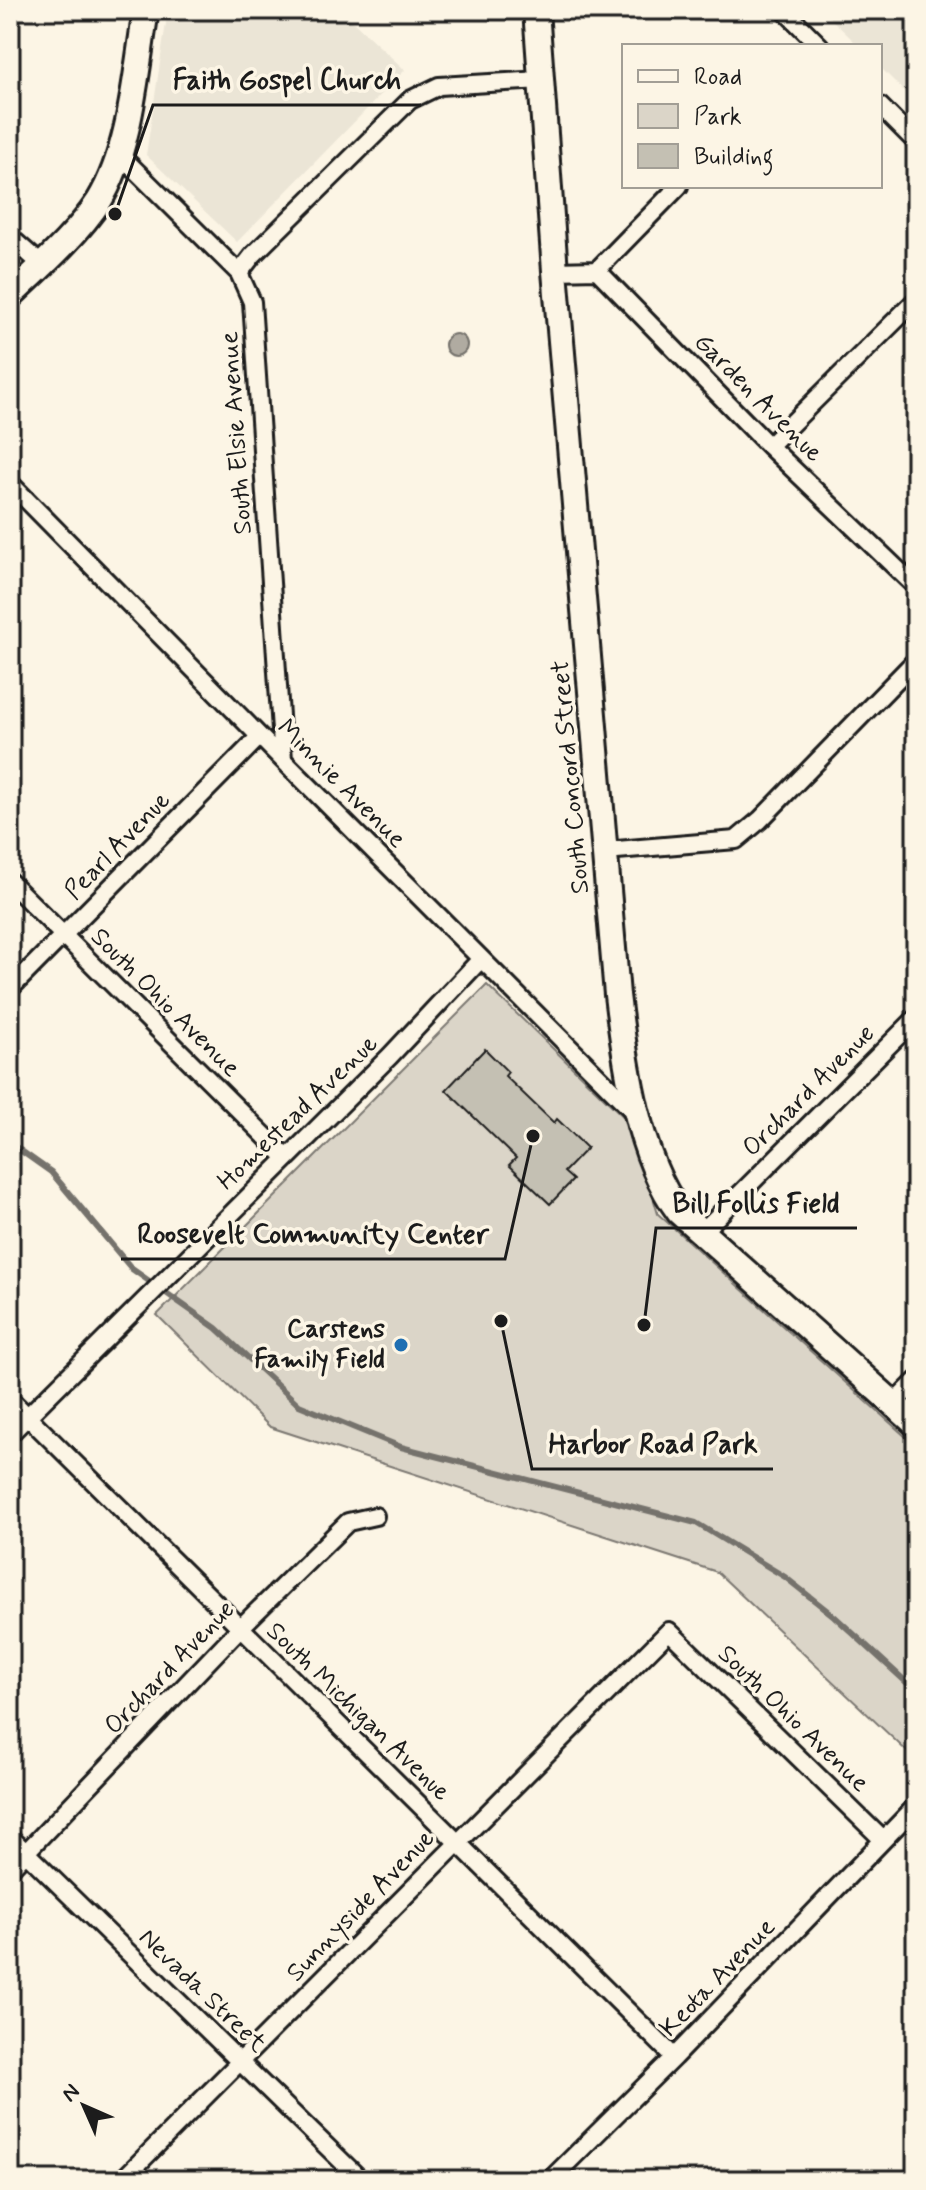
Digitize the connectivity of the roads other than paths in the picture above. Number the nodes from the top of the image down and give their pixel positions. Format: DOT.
graph roads {
  1 [pos="146,10"];
  2 [pos="536,10"];
  3 [pos="784,10"];
  4 [pos="815,44"];
  5 [pos="542,80"];
  6 [pos="882,108"];
  7 [pos="916,142"];
  8 [pos="119,154"];
  9 [pos="677,188"];
  10 [pos="10,237"];
  11 [pos="42,265"];
  12 [pos="597,270"];
  13 [pos="555,271"];
  14 [pos="239,273"];
  15 [pos="10,296"];
  16 [pos="916,300"];
  17 [pos="769,446"];
  18 [pos="10,483"];
  19 [pos="916,587"];
  20 [pos="916,660"];
  21 [pos="259,737"];
  22 [pos="283,760"];
  23 [pos="605,851"];
  24 [pos="10,882"];
  25 [pos="63,936"];
  26 [pos="481,959"];
  27 [pos="10,989"];
  28 [pos="916,1018"];
  29 [pos="639,1117"];
  30 [pos="286,1157"];
  31 [pos="702,1232"];
  32 [pos="916,1381"];
  33 [pos="10,1399"];
  34 [pos="893,1404"];
  35 [pos="27,1416"];
  36 [pos="916,1424"];
  37 [pos="10,1434"];
  38 [pos="375,1516"];
  39 [pos="239,1629"];
  40 [pos="669,1631"];
  41 [pos="916,1806"];
  42 [pos="10,1837"];
  43 [pos="883,1840"];
  44 [pos="458,1842"];
  45 [pos="26,1853"];
  46 [pos="10,1869"];
  47 [pos="674,2057"];
  48 [pos="241,2062"];
  49 [pos="122,2180"];
  50 [pos="361,2180"];
  51 [pos="550,2180"];
  1 -- 8 [label="street"];
  2 -- 5 [label="street, South Concord Street"];
  3 -- 4 [label="street"];
  5 -- 13 [label="street, South Concord Street"];
  5 -- 14 [label="street"];
  6 -- 7 [label="street"];
  8 -- 11 [label="street"];
  8 -- 14 [label="street, South Elsie Avenue"];
  9 -- 12 [label="street"];
  10 -- 11 [label="street"];
  11 -- 15 [label="street"];
  12 -- 13 [label="street"];
  12 -- 17 [label="street, Garden Avenue"];
  13 -- 23 [label="street, South Concord Street"];
  14 -- 22 [label="street, South Elsie Avenue"];
  16 -- 17 [label="street"];
  17 -- 19 [label="street, Garden Avenue"];
  18 -- 21 [label="street, Minnie Avenue"];
  20 -- 23 [label="street"];
  21 -- 22 [label="street, Minnie Avenue"];
  21 -- 25 [label="street, Pearl Avenue"];
  22 -- 26 [label="street, Minnie Avenue"];
  23 -- 29 [label="street, South Concord Street"];
  24 -- 25 [label="street, South Ohio Avenue"];
  25 -- 27 [label="street, Pearl Avenue"];
  25 -- 30 [label="street, South Ohio Avenue"];
  26 -- 29 [label="street, Minnie Avenue"];
  26 -- 30 [label="street, Homestead Avenue"];
  28 -- 31 [label="street, Orchard Avenue"];
  29 -- 31 [label="street, South Concord Street"];
  30 -- 35 [label="street, Homestead Avenue"];
  31 -- 34 [label="street, South Concord Street"];
  32 -- 34 [label="street"];
  33 -- 35 [label="street, South Michigan Avenue"];
  34 -- 36 [label="street, South Concord Street"];
  35 -- 37 [label="street, Homestead Avenue"];
  35 -- 39 [label="street, South Michigan Avenue"];
  38 -- 39 [label="street, Orchard Avenue"];
  39 -- 44 [label="street, South Michigan Avenue"];
  39 -- 45 [label="street, Orchard Avenue"];
  40 -- 43 [label="street, South Ohio Avenue"];
  40 -- 44 [label="street, Sunnyside Avenue"];
  41 -- 43 [label="street, Keota Avenue"];
  42 -- 45 [label="street, Nevada Street"];
  43 -- 47 [label="street, Keota Avenue"];
  44 -- 47 [label="street, South Michigan Avenue"];
  44 -- 48 [label="street, Sunnyside Avenue"];
  45 -- 46 [label="street, Orchard Avenue"];
  45 -- 48 [label="street, Nevada Street"];
  47 -- 51 [label="street, Keota Avenue"];
  48 -- 49 [label="street, Sunnyside Avenue"];
  48 -- 50 [label="street, Nevada Street"];
}
